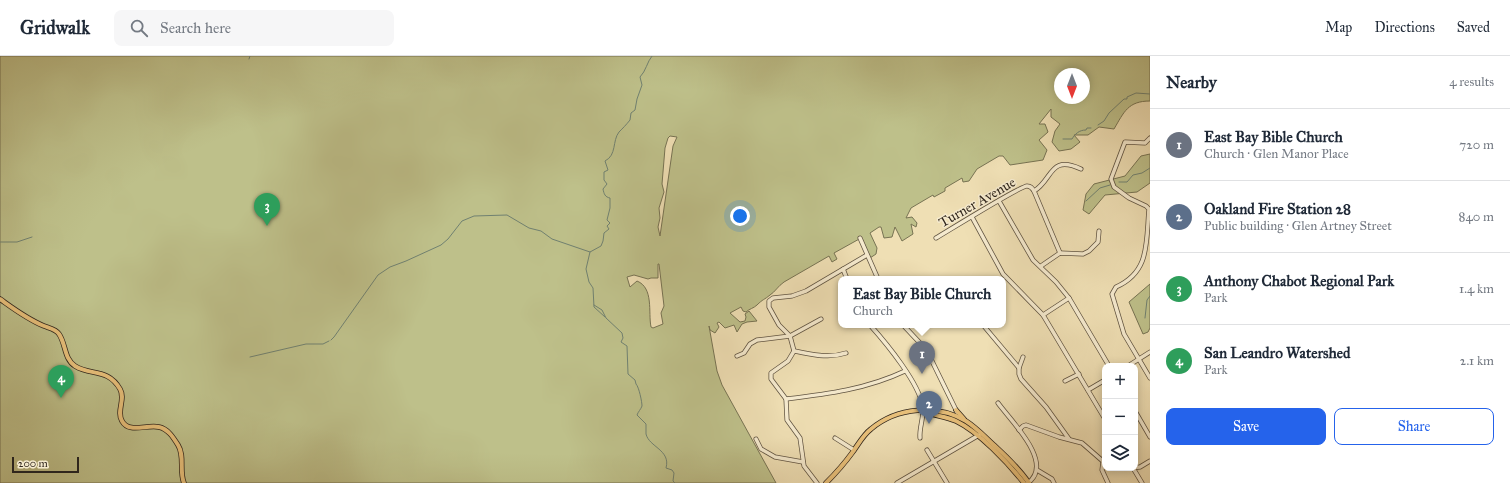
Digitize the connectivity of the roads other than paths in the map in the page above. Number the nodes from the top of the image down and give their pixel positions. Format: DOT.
graph roads {
  1 [pos="1150,138"];
  2 [pos="1080,169"];
  3 [pos="1034,191"];
  4 [pos="999,201"];
  5 [pos="972,217"];
  6 [pos="1099,231"];
  7 [pos="860,238"];
  8 [pos="936,238"];
  9 [pos="1060,253"];
  10 [pos="867,255"];
  11 [pos="1041,266"];
  12 [pos="843,269"];
  13 [pos="846,276"];
  14 [pos="877,276"];
  15 [pos="1005,276"];
  16 [pos="1006,277"];
  17 [pos="1068,298"];
  18 [pos="0,299"];
  19 [pos="1042,315"];
  20 [pos="821,319"];
  21 [pos="873,328"];
  22 [pos="906,328"];
  23 [pos="986,328"];
  24 [pos="790,336"];
  25 [pos="794,351"];
  26 [pos="1150,352"];
  27 [pos="846,353"];
  28 [pos="737,356"];
  29 [pos="1023,357"];
  30 [pos="1139,359"];
  31 [pos="1107,363"];
  32 [pos="1133,363"];
  33 [pos="1019,368"];
  34 [pos="905,371"];
  35 [pos="1079,374"];
  36 [pos="1150,378"];
  37 [pos="1065,381"];
  38 [pos="1102,382"];
  39 [pos="1088,390"];
  40 [pos="786,399"];
  41 [pos="998,403"];
  42 [pos="956,410"];
  43 [pos="923,411"];
  44 [pos="1102,414"];
  45 [pos="1138,416"];
  46 [pos="955,418"];
  47 [pos="965,421"];
  48 [pos="1019,430"];
  49 [pos="980,434"];
  50 [pos="1150,437"];
  51 [pos="835,438"];
  52 [pos="920,438"];
  53 [pos="756,439"];
  54 [pos="1069,439"];
  55 [pos="854,450"];
  56 [pos="927,450"];
  57 [pos="1102,460"];
  58 [pos="934,461"];
  59 [pos="1150,461"];
  60 [pos="803,462"];
  61 [pos="1138,467"];
  62 [pos="1037,470"];
  63 [pos="1102,471"];
  64 [pos="1134,471"];
  65 [pos="184,483"];
  66 [pos="817,483"];
  67 [pos="826,483"];
  68 [pos="897,483"];
  69 [pos="947,483"];
  70 [pos="1024,483"];
  71 [pos="1028,483"];
  72 [pos="1054,483"];
  73 [pos="1108,483"];
  74 [pos="1142,483"];
  1 -- 30 [label="street"];
  2 -- 3 [label="street"];
  3 -- 4 [label="street, Turner Avenue"];
  3 -- 9 [label="street"];
  4 -- 5 [label="street, Turner Avenue"];
  4 -- 11 [label="street"];
  5 -- 8 [label="street, Turner Avenue"];
  5 -- 15 [label="street"];
  6 -- 9 [label="street"];
  7 -- 10 [label="street"];
  9 -- 11 [label="street"];
  10 -- 12 [label="street"];
  10 -- 14 [label="street"];
  11 -- 17 [label="street"];
  12 -- 13 [label="street"];
  12 -- 24 [label="street"];
  16 -- 19 [label="street"];
  17 -- 19 [label="street"];
  17 -- 31 [label="street"];
  18 -- 65 [label="main road"];
  19 -- 35 [label="street"];
  20 -- 24 [label="street"];
  21 -- 34 [label="street"];
  22 -- 42 [label="street"];
  23 -- 33 [label="street"];
  24 -- 25 [label="street"];
  24 -- 28 [label="street"];
  25 -- 27 [label="street"];
  25 -- 40 [label="street"];
  26 -- 30 [label="street"];
  29 -- 33 [label="street"];
  30 -- 32 [label="street"];
  30 -- 36 [label="street"];
  33 -- 54 [label="street"];
  34 -- 40 [label="street"];
  34 -- 43 [label="street"];
  35 -- 37 [label="street"];
  35 -- 39 [label="street"];
  38 -- 39 [label="street"];
  39 -- 44 [label="street"];
  40 -- 60 [label="street"];
  41 -- 48 [label="street"];
  42 -- 46 [label="street"];
  42 -- 47 [label="main road"];
  43 -- 46 [label="main road"];
  43 -- 52 [label="street"];
  43 -- 55 [label="main road"];
  45 -- 50 [label="street"];
  46 -- 47 [label="main road"];
  46 -- 49 [label="main road"];
  47 -- 49 [label="main road"];
  48 -- 54 [label="street"];
  48 -- 62 [label="street"];
  49 -- 58 [label="street"];
  49 -- 70 [label="main road"];
  49 -- 71 [label="main road"];
  51 -- 55 [label="street"];
  53 -- 60 [label="street"];
  54 -- 57 [label="street"];
  55 -- 67 [label="main road"];
  56 -- 58 [label="street"];
  58 -- 68 [label="street"];
  58 -- 69 [label="street"];
  59 -- 61 [label="street"];
  60 -- 66 [label="street"];
  62 -- 71 [label="street"];
  62 -- 72 [label="street"];
  63 -- 73 [label="street"];
  64 -- 74 [label="street"];
}
